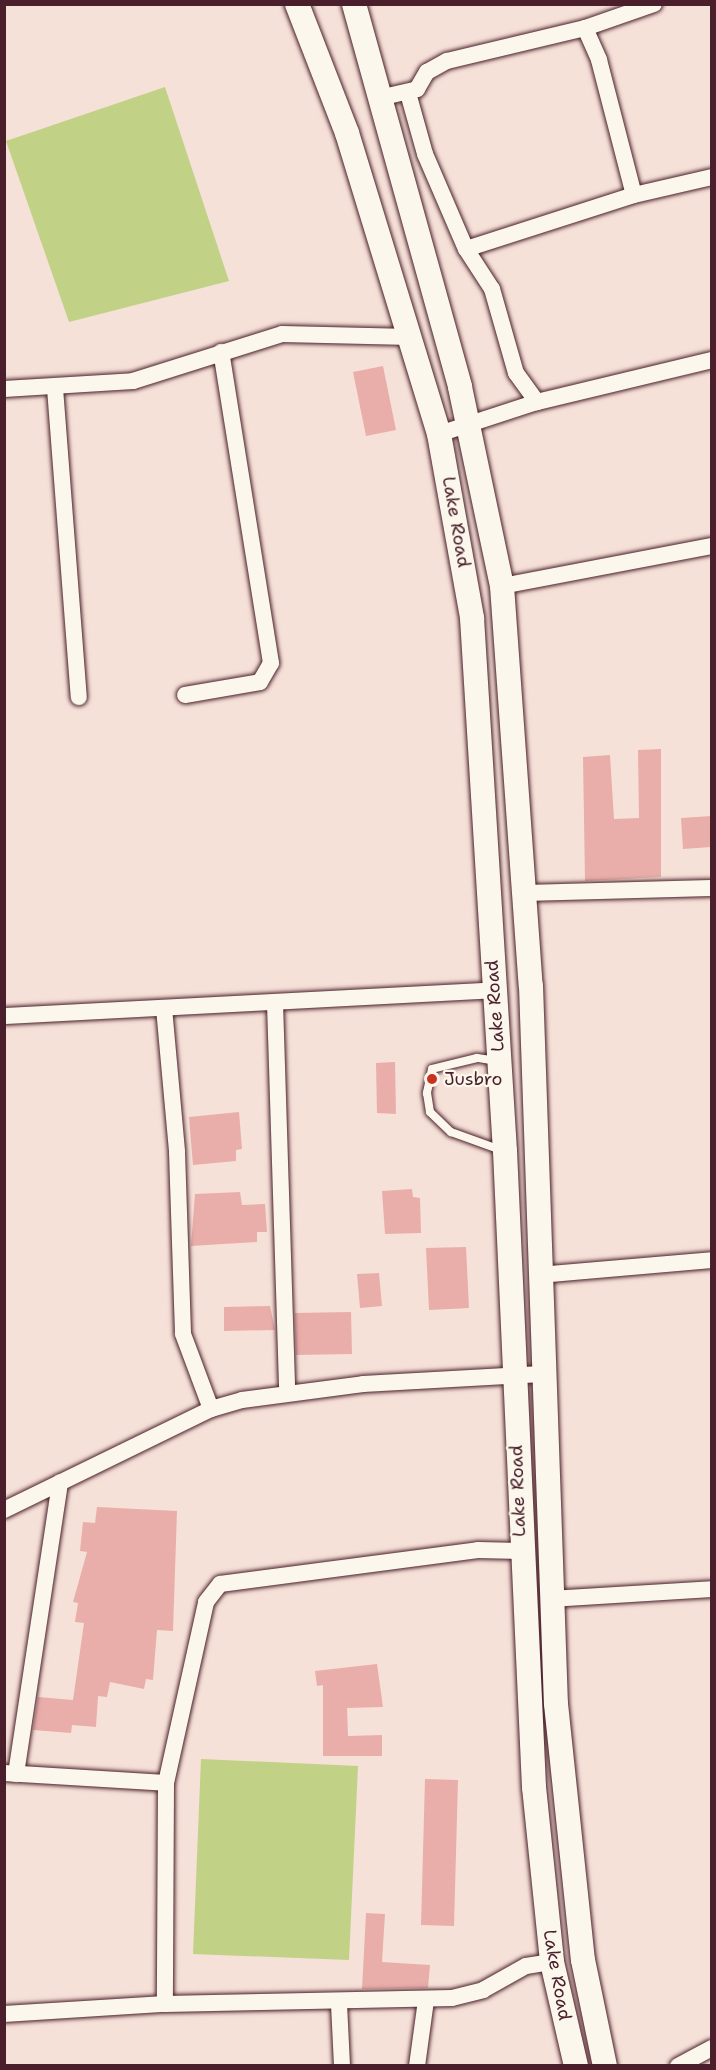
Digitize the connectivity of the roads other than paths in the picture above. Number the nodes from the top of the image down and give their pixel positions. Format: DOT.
graph roads {
  1 [pos="297,4"];
  2 [pos="354,4"];
  3 [pos="654,4"];
  4 [pos="585,28"];
  5 [pos="408,93"];
  6 [pos="379,98"];
  7 [pos="711,177"];
  8 [pos="634,195"];
  9 [pos="466,249"];
  10 [pos="411,337"];
  11 [pos="221,352"];
  12 [pos="711,360"];
  13 [pos="56,388"];
  14 [pos="4,389"];
  15 [pos="537,402"];
  16 [pos="470,426"];
  17 [pos="439,434"];
  18 [pos="711,546"];
  19 [pos="502,586"];
  20 [pos="185,695"];
  21 [pos="79,697"];
  22 [pos="711,888"];
  23 [pos="524,893"];
  24 [pos="494,990"];
  25 [pos="275,1003"];
  26 [pos="164,1008"];
  27 [pos="4,1016"];
  28 [pos="499,1061"];
  29 [pos="505,1151"];
  30 [pos="711,1260"];
  31 [pos="538,1275"];
  32 [pos="542,1374"];
  33 [pos="513,1376"];
  34 [pos="287,1392"];
  35 [pos="212,1409"];
  36 [pos="60,1482"];
  37 [pos="4,1509"];
  38 [pos="521,1551"];
  39 [pos="711,1589"];
  40 [pos="550,1599"];
  41 [pos="10,1774"];
  42 [pos="166,1783"];
  43 [pos="552,1962"];
  44 [pos="426,2000"];
  45 [pos="165,2004"];
  46 [pos="339,2004"];
  47 [pos="4,2014"];
  48 [pos="711,2048"];
  49 [pos="342,2066"];
  50 [pos="417,2066"];
  51 [pos="576,2066"];
  52 [pos="605,2066"];
  53 [pos="678,2066"];
  1 -- 10 [label="main road, Lake Road"];
  2 -- 6 [label="main road, Lake Road"];
  3 -- 4 [label="street"];
  4 -- 5 [label="street"];
  4 -- 8 [label="street"];
  5 -- 6 [label="street"];
  5 -- 9 [label="street"];
  6 -- 16 [label="main road, Lake Road"];
  7 -- 8 [label="street"];
  8 -- 9 [label="street"];
  9 -- 15 [label="street"];
  10 -- 11 [label="street"];
  10 -- 17 [label="main road, Lake Road"];
  11 -- 13 [label="street"];
  11 -- 20 [label="street"];
  12 -- 15 [label="street"];
  13 -- 14 [label="street"];
  13 -- 21 [label="street"];
  15 -- 16 [label="street"];
  16 -- 17 [label="street"];
  16 -- 19 [label="main road, Lake Road"];
  17 -- 24 [label="main road, Lake Road"];
  18 -- 19 [label="street"];
  19 -- 23 [label="main road, Lake Road"];
  22 -- 23 [label="street"];
  23 -- 31 [label="main road, Lake Road"];
  24 -- 25 [label="street"];
  24 -- 28 [label="main road, Lake Road"];
  25 -- 26 [label="street"];
  25 -- 34 [label="street"];
  26 -- 27 [label="street"];
  26 -- 35 [label="street"];
  28 -- 29 [label="main road, Lake Road"];
  28 -- 29 [label="lane"];
  29 -- 33 [label="main road, Lake Road"];
  30 -- 31 [label="street"];
  31 -- 32 [label="main road, Lake Road"];
  32 -- 33 [label="street"];
  32 -- 40 [label="main road, Lake Road"];
  33 -- 34 [label="street"];
  33 -- 38 [label="main road, Lake Road"];
  34 -- 35 [label="street"];
  35 -- 36 [label="street"];
  36 -- 37 [label="street"];
  36 -- 41 [label="street"];
  38 -- 42 [label="street"];
  38 -- 43 [label="main road, Lake Road"];
  39 -- 40 [label="street"];
  40 -- 52 [label="main road, Lake Road"];
  41 -- 42 [label="street"];
  42 -- 45 [label="street"];
  43 -- 44 [label="street"];
  43 -- 51 [label="main road, Lake Road"];
  44 -- 46 [label="street"];
  44 -- 50 [label="street"];
  45 -- 46 [label="street"];
  45 -- 47 [label="street"];
  46 -- 49 [label="street"];
  48 -- 53 [label="street"];
}
